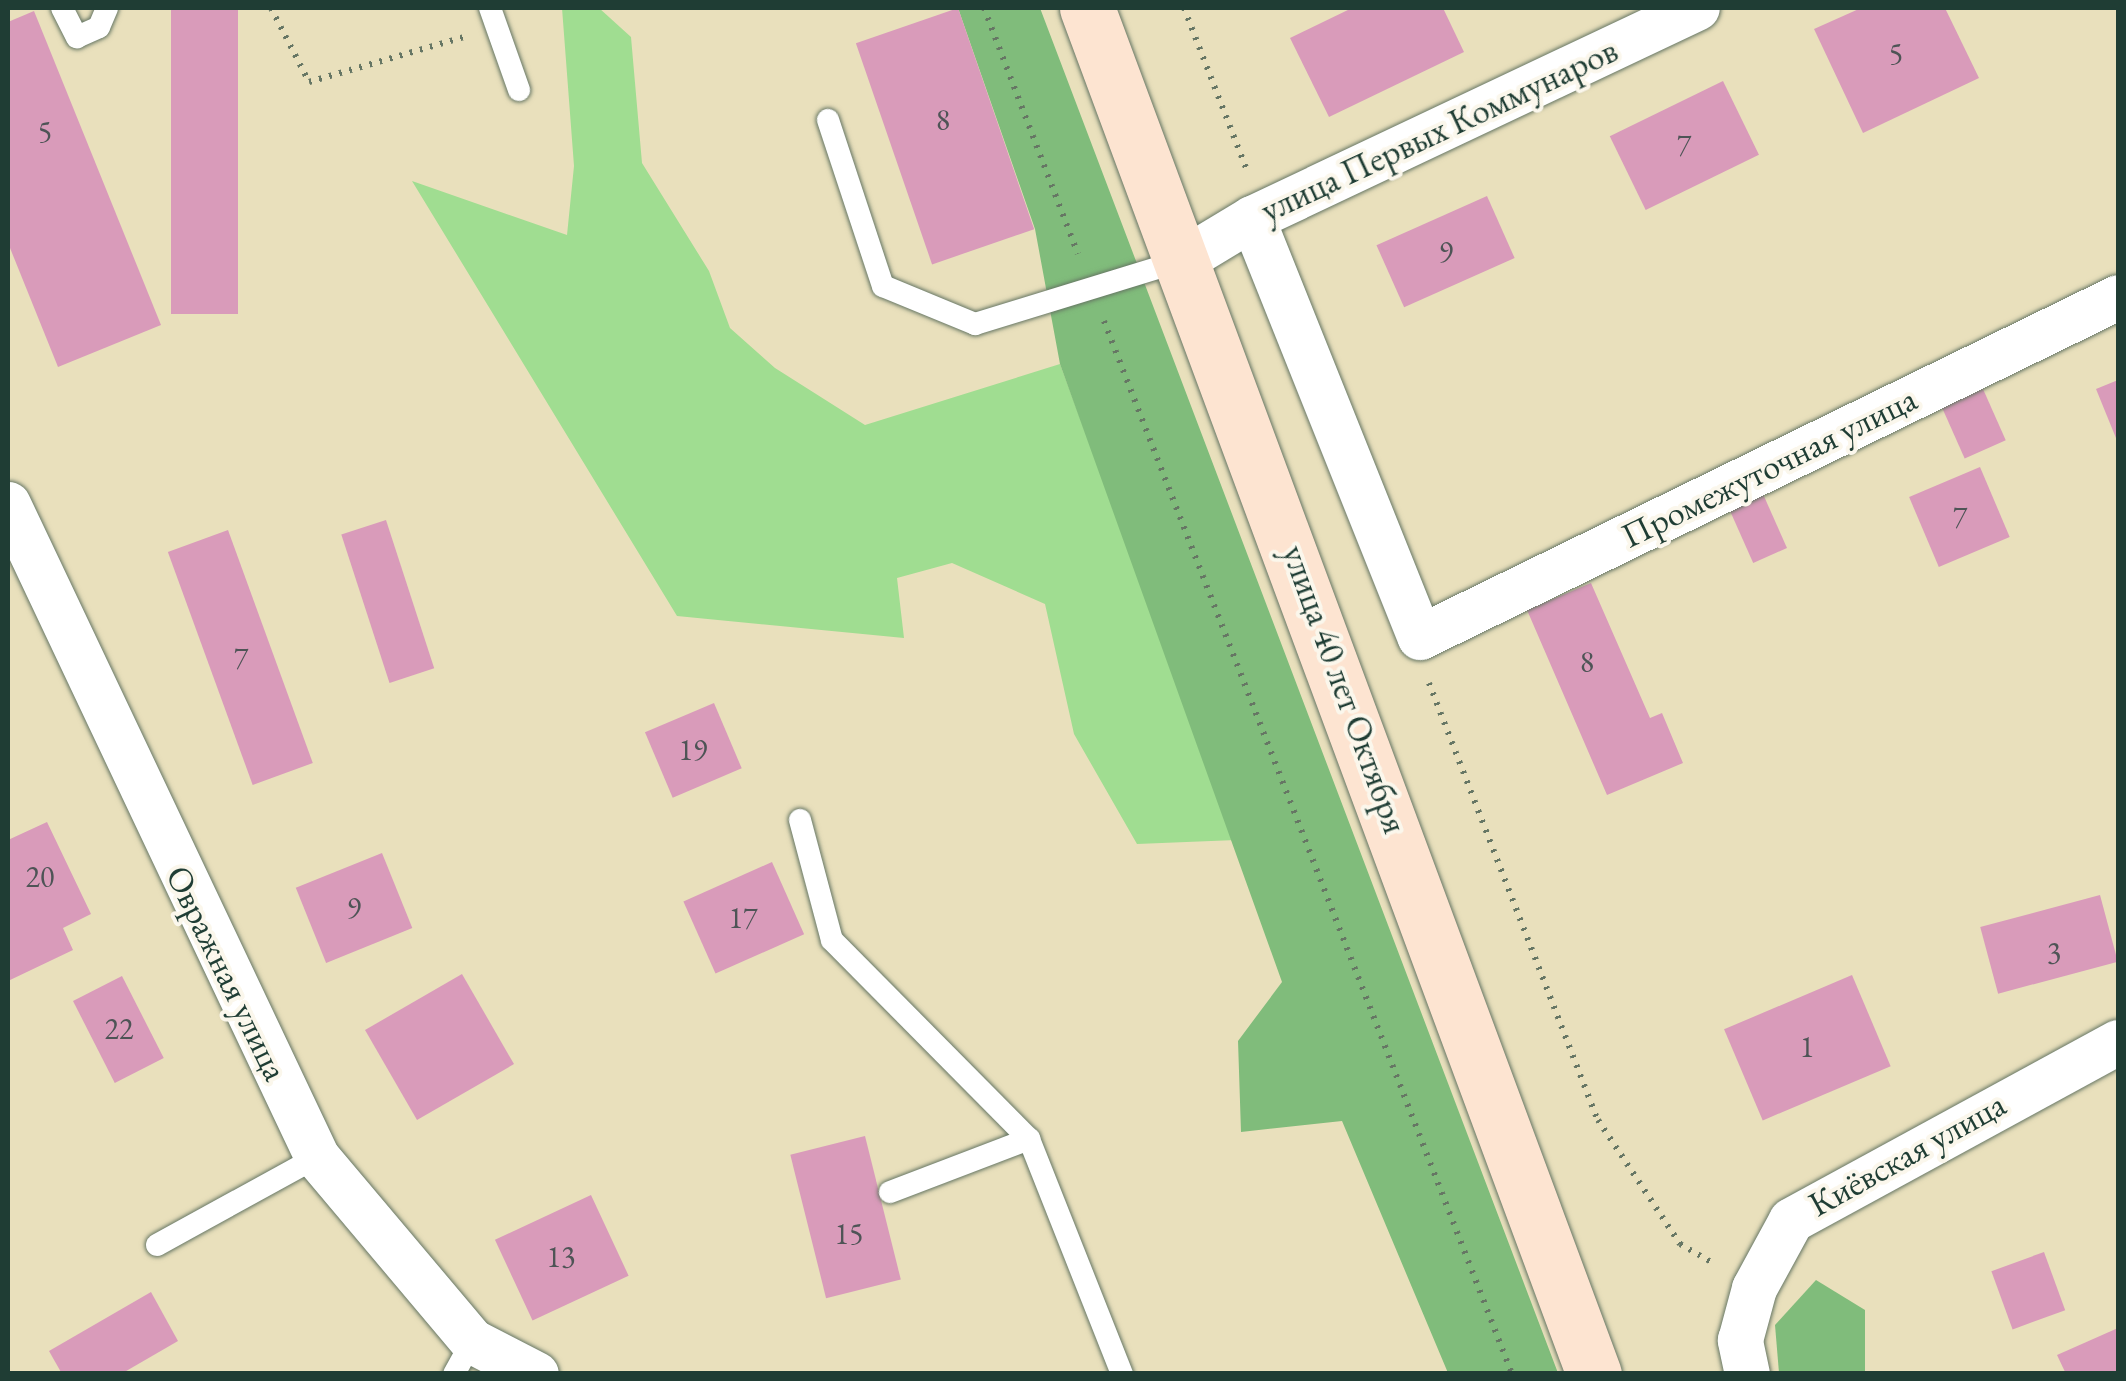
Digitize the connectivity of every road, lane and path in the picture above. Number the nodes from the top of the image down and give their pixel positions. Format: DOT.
graph roads {
  1 [pos="62,8"];
  2 [pos="107,8"];
  3 [pos="271,8"];
  4 [pos="490,8"];
  5 [pos="984,8"];
  6 [pos="1088,8"];
  7 [pos="1184,8"];
  8 [pos="1697,8"];
  9 [pos="465,37"];
  10 [pos="519,90"];
  11 [pos="828,120"];
  12 [pos="1252,218"];
  13 [pos="1184,259"];
  14 [pos="1092,290"];
  15 [pos="2118,296"];
  16 [pos="8,504"];
  17 [pos="1420,637"];
  18 [pos="800,820"];
  19 [pos="2118,1042"];
  20 [pos="1029,1139"];
  21 [pos="317,1156"];
  22 [pos="890,1192"];
  23 [pos="157,1245"];
  24 [pos="1754,1288"];
  25 [pos="463,1357"];
  26 [pos="536,1374"];
  27 [pos="1122,1374"];
  28 [pos="1512,1374"];
  29 [pos="1594,1374"];
  30 [pos="1747,1374"];
  1 -- 2 [label="lane"];
  3 -- 9 [label="path"];
  4 -- 10 [label="lane"];
  5 -- 14 [label="path"];
  6 -- 13 [label="main road, улица 40 лет Октября"];
  7 -- 12 [label="path"];
  8 -- 12 [label="street, улица Первых Коммунаров"];
  11 -- 14 [label="lane"];
  12 -- 13 [label="street, улица Первых Коммунаров"];
  12 -- 17 [label="street"];
  13 -- 14 [label="lane"];
  13 -- 29 [label="main road, улица 40 лет Октября"];
  14 -- 28 [label="path"];
  15 -- 17 [label="street, Промежуточная улица"];
  16 -- 21 [label="street, Овражная улица"];
  17 -- 24 [label="path"];
  18 -- 20 [label="lane"];
  19 -- 24 [label="street, Киёвская улица"];
  20 -- 22 [label="lane"];
  20 -- 27 [label="lane"];
  21 -- 23 [label="lane"];
  21 -- 25 [label="street, Овражная улица"];
  24 -- 30 [label="street, Киёвская улица"];
  25 -- 26 [label="street, Овражная улица"];
}
